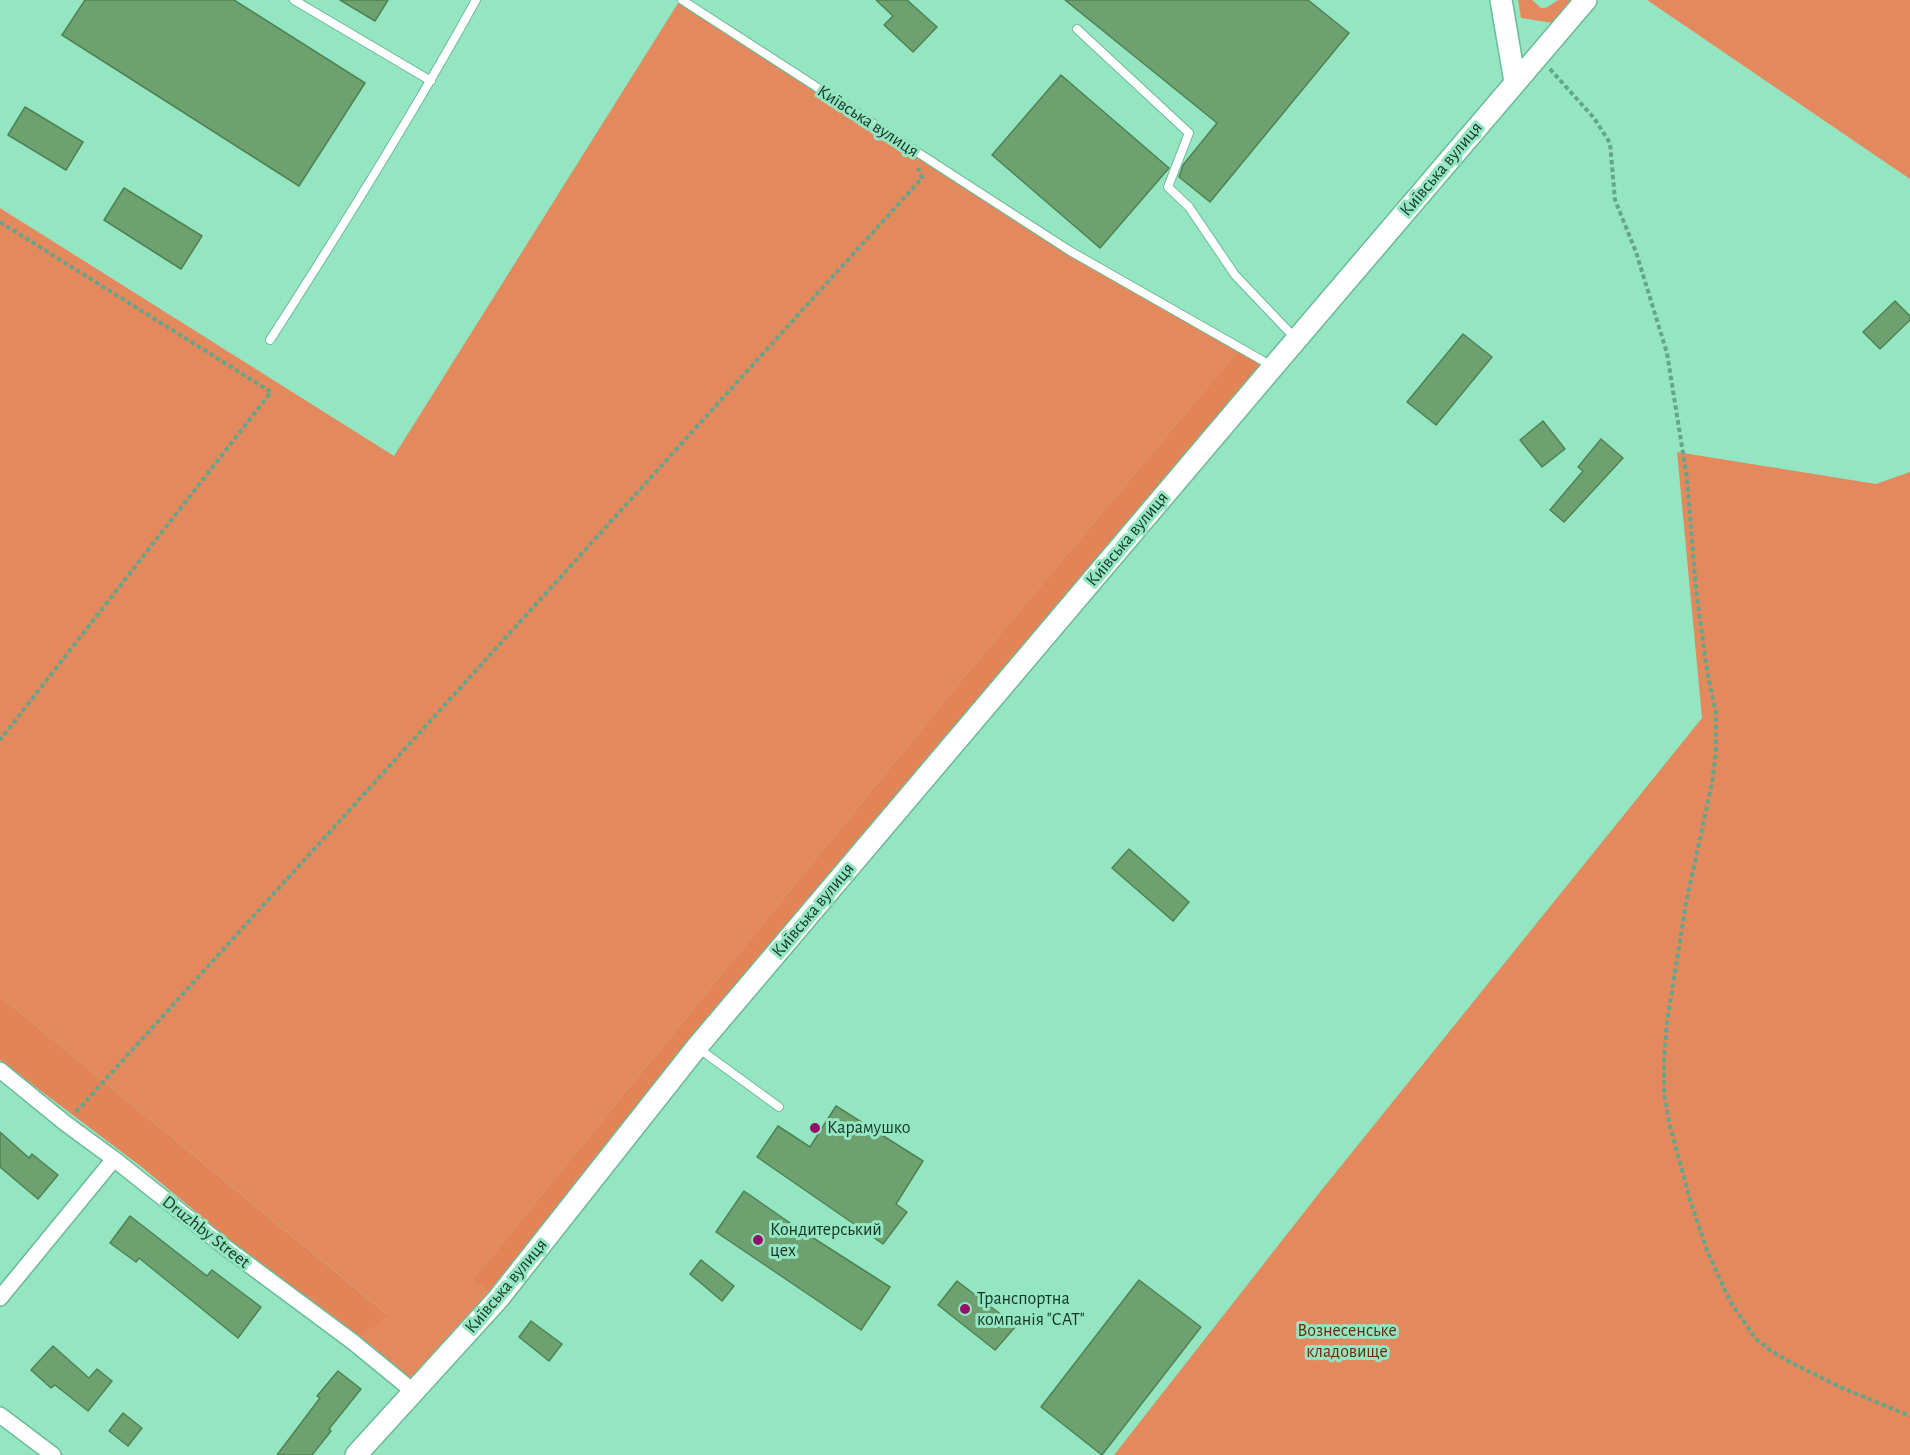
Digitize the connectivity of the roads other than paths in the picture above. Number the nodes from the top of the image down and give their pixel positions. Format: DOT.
graph roads {
  1 [pos="294,0"];
  2 [pos="477,0"];
  3 [pos="682,0"];
  4 [pos="1501,0"];
  5 [pos="1586,0"];
  6 [pos="1077,28"];
  7 [pos="431,81"];
  8 [pos="1515,82"];
  9 [pos="1296,339"];
  10 [pos="270,340"];
  11 [pos="1273,367"];
  12 [pos="697,1047"];
  13 [pos="0,1070"];
  14 [pos="779,1107"];
  15 [pos="114,1159"];
  16 [pos="0,1298"];
  17 [pos="414,1392"];
  18 [pos="0,1415"];
  19 [pos="53,1455"];
  20 [pos="356,1455"];
  1 -- 7 [label="lane"];
  2 -- 7 [label="lane"];
  3 -- 11 [label="lane, Київська вулиця"];
  4 -- 8 [label="main road"];
  5 -- 8 [label="main road, Київська вулиця"];
  6 -- 9 [label="lane"];
  7 -- 10 [label="lane"];
  8 -- 9 [label="main road, Київська вулиця"];
  9 -- 11 [label="main road, Київська вулиця"];
  11 -- 12 [label="main road, Київська вулиця"];
  12 -- 14 [label="lane"];
  12 -- 17 [label="main road, Київська вулиця"];
  13 -- 15 [label="street, Druzhby Street"];
  15 -- 16 [label="street"];
  15 -- 17 [label="street, Druzhby Street"];
  17 -- 20 [label="main road, Київська вулиця"];
  18 -- 19 [label="street"];
}
